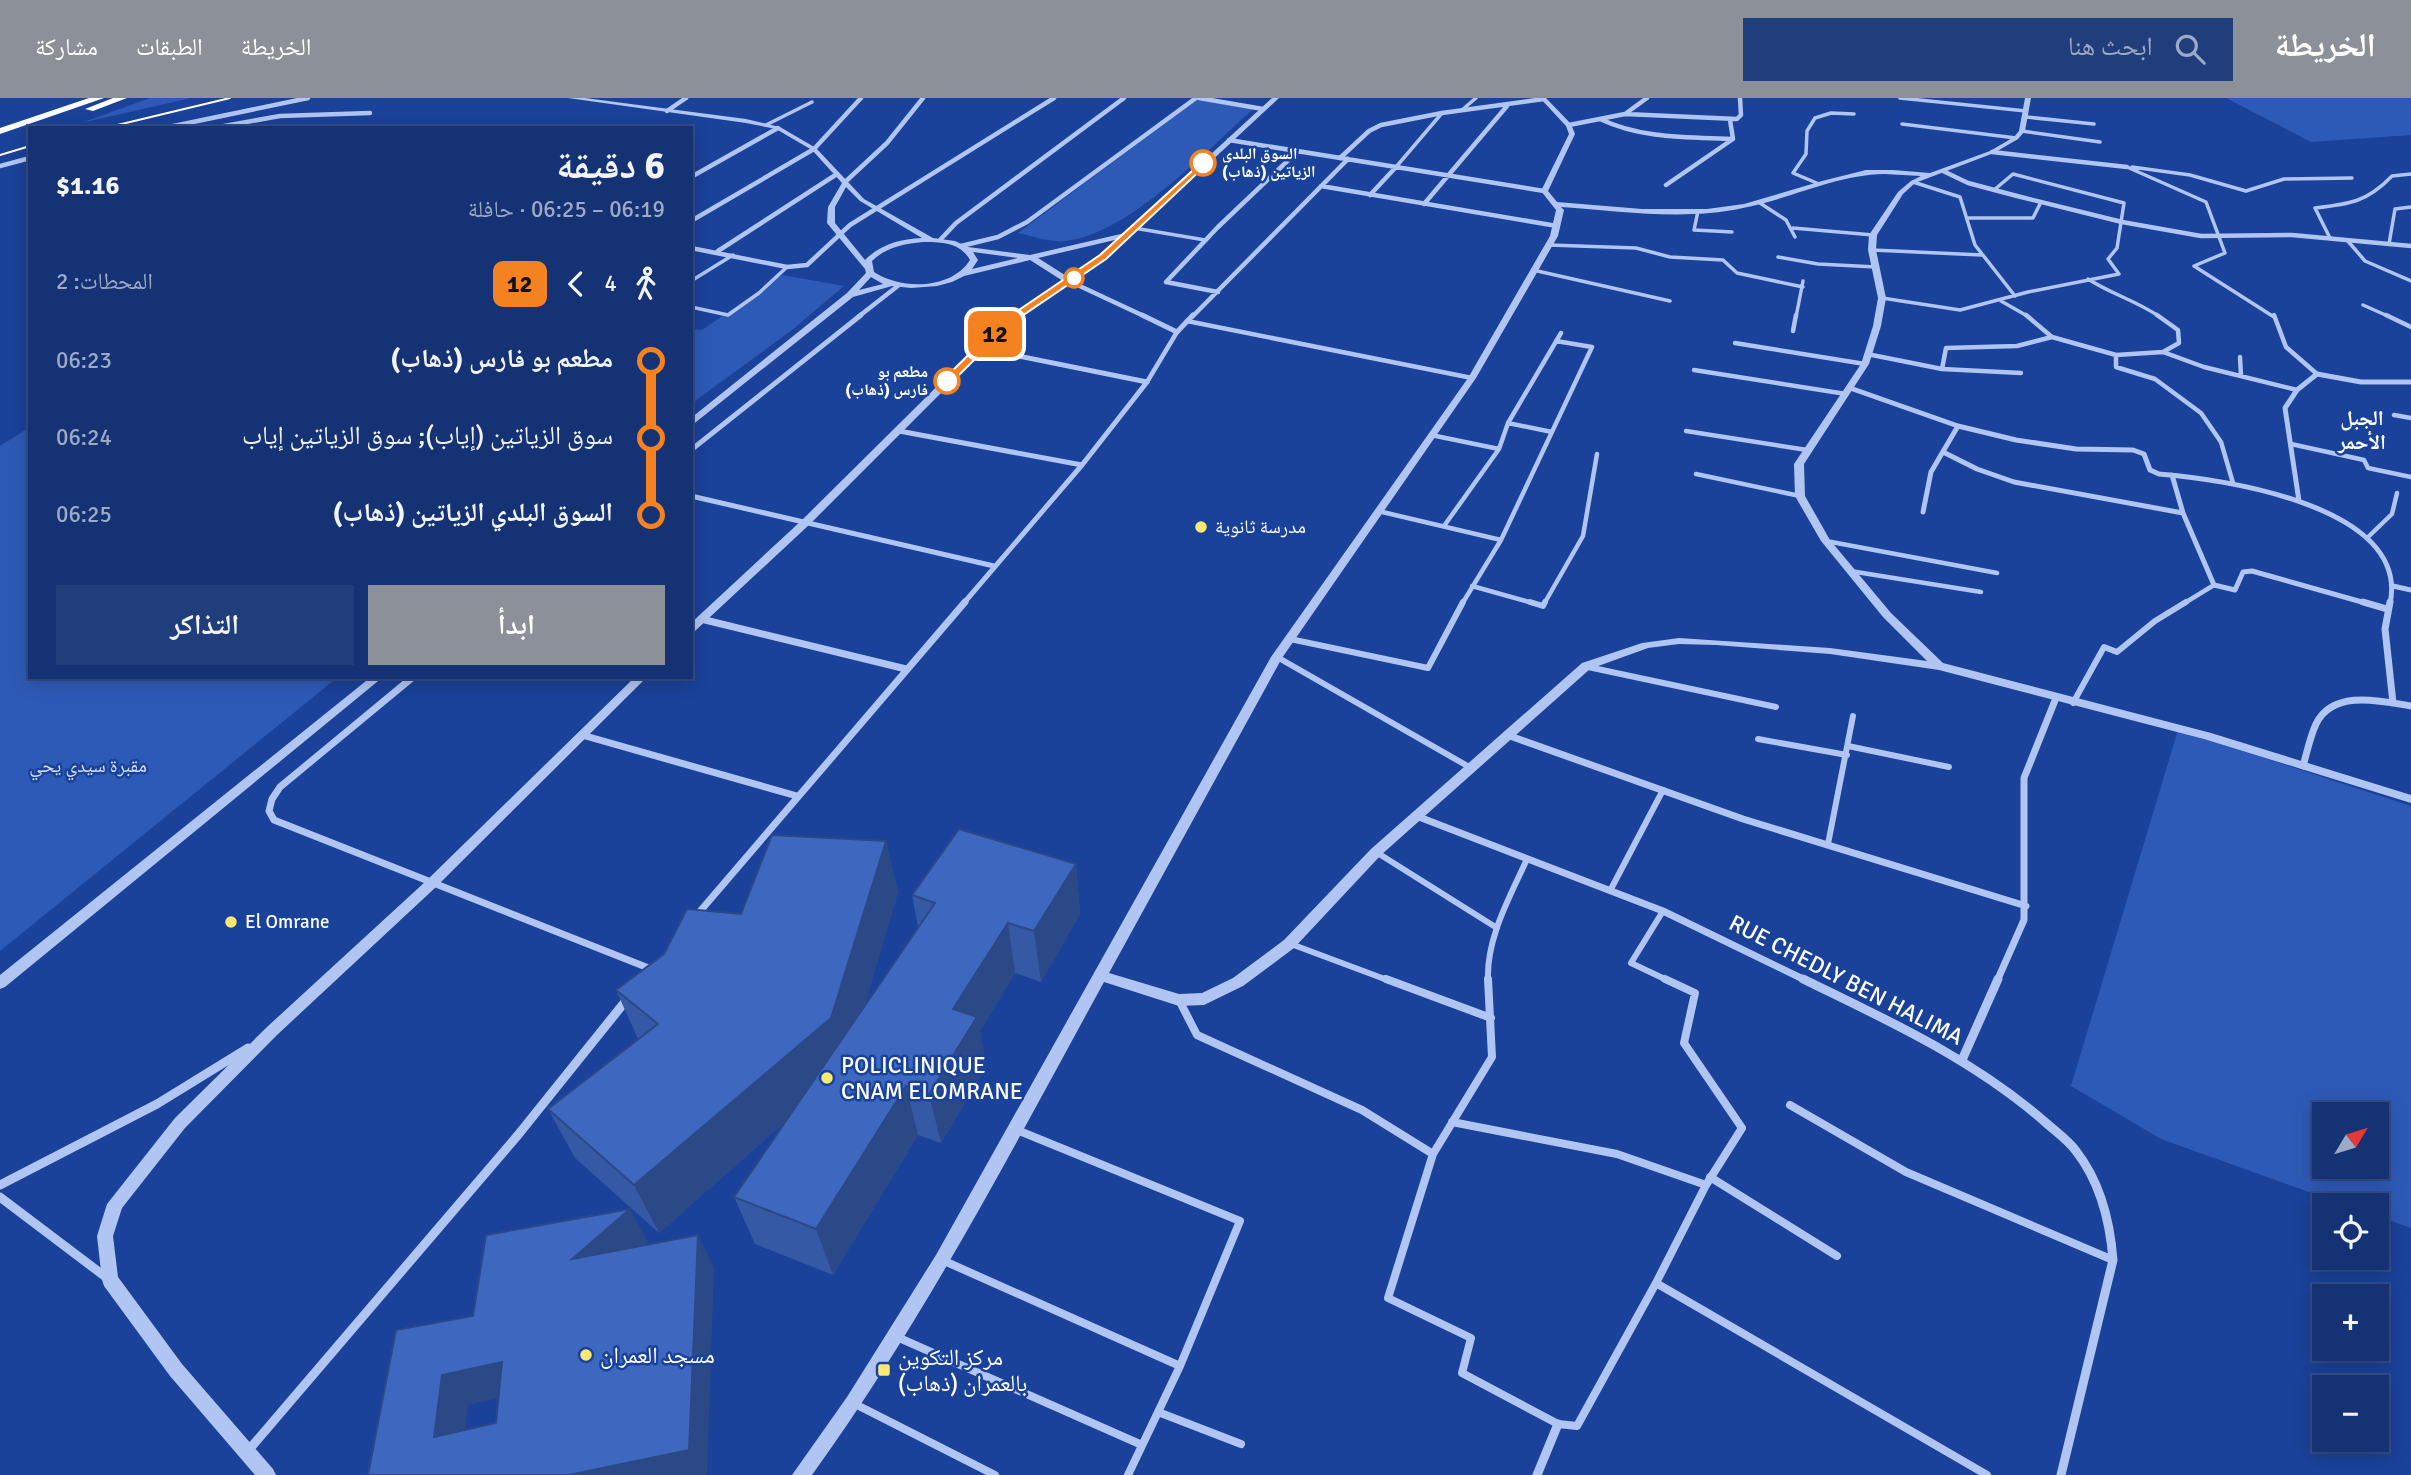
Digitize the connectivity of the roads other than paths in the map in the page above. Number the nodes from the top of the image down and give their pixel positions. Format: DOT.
graph roads {
  1 [pos="99,98"];
  2 [pos="122,98"];
  3 [pos="308,98"];
  4 [pos="573,98"];
  5 [pos="686,98"];
  6 [pos="861,98"];
  7 [pos="923,98"];
  8 [pos="1054,98"];
  9 [pos="1124,98"];
  10 [pos="1197,98"];
  11 [pos="1276,98"];
  12 [pos="1476,98"];
  13 [pos="1544,98"];
  14 [pos="1647,98"];
  15 [pos="1740,98"];
  16 [pos="1900,98"];
  17 [pos="2028,98"];
  18 [pos="811,102"];
  19 [pos="1508,105"];
  20 [pos="1263,109"];
  21 [pos="1462,110"];
  22 [pos="667,111"];
  23 [pos="370,113"];
  24 [pos="1442,113"];
  25 [pos="1625,114"];
  26 [pos="1854,114"];
  27 [pos="2026,114"];
  28 [pos="1600,119"];
  29 [pos="1730,120"];
  30 [pos="1902,124"];
  31 [pos="2094,124"];
  32 [pos="766,125"];
  33 [pos="1569,125"];
  34 [pos="42,126"];
  35 [pos="174,126"];
  36 [pos="224,126"];
  37 [pos="778,128"];
  38 [pos="0,131"];
  39 [pos="28,131"];
  40 [pos="2019,135"];
  41 [pos="1733,138"];
  42 [pos="0,140"];
  43 [pos="1228,140"];
  44 [pos="2100,142"];
  45 [pos="814,149"];
  46 [pos="1298,151"];
  47 [pos="1992,152"];
  48 [pos="1339,158"];
  49 [pos="28,159"];
  50 [pos="1348,159"];
  51 [pos="3,165"];
  52 [pos="2127,166"];
  53 [pos="1396,167"];
  54 [pos="1943,171"];
  55 [pos="837,174"];
  56 [pos="2411,174"];
  57 [pos="1930,175"];
  58 [pos="693,176"];
  59 [pos="1447,176"];
  60 [pos="2351,178"];
  61 [pos="1913,182"];
  62 [pos="844,184"];
  63 [pos="1819,184"];
  64 [pos="1666,185"];
  65 [pos="1321,186"];
  66 [pos="1994,190"];
  67 [pos="1544,191"];
  68 [pos="1370,195"];
  69 [pos="1760,202"];
  70 [pos="2041,202"];
  71 [pos="1424,204"];
  72 [pos="1556,204"];
  73 [pos="2411,207"];
  74 [pos="878,209"];
  75 [pos="1698,211"];
  76 [pos="1967,218"];
  77 [pos="693,219"];
  78 [pos="2122,222"];
  79 [pos="1557,226"];
  80 [pos="1134,228"];
  81 [pos="1793,228"];
  82 [pos="839,232"];
  83 [pos="1732,232"];
  84 [pos="1873,234"];
  85 [pos="1127,235"];
  86 [pos="1795,237"];
  87 [pos="2220,237"];
  88 [pos="2330,238"];
  89 [pos="935,240"];
  90 [pos="1205,240"];
  91 [pos="2347,240"];
  92 [pos="2389,244"];
  93 [pos="1549,245"];
  94 [pos="2411,246"];
  95 [pos="964,247"];
  96 [pos="693,248"];
  97 [pos="1872,250"];
  98 [pos="717,252"];
  99 [pos="733,255"];
  100 [pos="1983,255"];
  101 [pos="1778,257"];
  102 [pos="1033,258"];
  103 [pos="787,267"];
  104 [pos="1877,267"];
  105 [pos="868,270"];
  106 [pos="1533,270"];
  107 [pos="962,274"];
  108 [pos="2088,279"];
  109 [pos="693,280"];
  110 [pos="1069,281"];
  111 [pos="2411,281"];
  112 [pos="895,284"];
  113 [pos="1218,292"];
  114 [pos="850,295"];
  115 [pos="2015,296"];
  116 [pos="1882,298"];
  117 [pos="1670,301"];
  118 [pos="2001,301"];
  119 [pos="2363,305"];
  120 [pos="693,307"];
  121 [pos="1187,321"];
  122 [pos="2411,327"];
  123 [pos="1793,331"];
  124 [pos="1177,332"];
  125 [pos="1561,333"];
  126 [pos="2052,337"];
  127 [pos="1556,341"];
  128 [pos="1735,343"];
  129 [pos="979,348"];
  130 [pos="2163,352"];
  131 [pos="1867,354"];
  132 [pos="2116,355"];
  133 [pos="2240,357"];
  134 [pos="1864,364"];
  135 [pos="1942,369"];
  136 [pos="1694,370"];
  137 [pos="2021,373"];
  138 [pos="2317,374"];
  139 [pos="2241,376"];
  140 [pos="1472,379"];
  141 [pos="1147,382"];
  142 [pos="2411,382"];
  143 [pos="2297,390"];
  144 [pos="1848,391"];
  145 [pos="2394,415"];
  146 [pos="2411,418"];
  147 [pos="693,421"];
  148 [pos="1508,423"];
  149 [pos="1958,426"];
  150 [pos="899,430"];
  151 [pos="1686,431"];
  152 [pos="1552,432"];
  153 [pos="1431,435"];
  154 [pos="2291,444"];
  155 [pos="693,448"];
  156 [pos="1499,449"];
  157 [pos="1807,450"];
  158 [pos="1943,453"];
  159 [pos="1597,454"];
  160 [pos="1082,465"];
  161 [pos="1696,474"];
  162 [pos="2172,475"];
  163 [pos="2411,477"];
  164 [pos="2234,483"];
  165 [pos="2397,493"];
  166 [pos="693,496"];
  167 [pos="1800,496"];
  168 [pos="2299,501"];
  169 [pos="1378,511"];
  170 [pos="1923,512"];
  171 [pos="2183,513"];
  172 [pos="806,522"];
  173 [pos="1444,527"];
  174 [pos="2367,538"];
  175 [pos="1501,540"];
  176 [pos="1826,541"];
  177 [pos="994,566"];
  178 [pos="1848,571"];
  179 [pos="1997,573"];
  180 [pos="2214,585"];
  181 [pos="1472,586"];
  182 [pos="2393,586"];
  183 [pos="2411,590"];
  184 [pos="1981,592"];
  185 [pos="2387,609"];
  186 [pos="701,619"];
  187 [pos="693,627"];
  188 [pos="1290,639"];
  189 [pos="1277,657"];
  190 [pos="1586,666"];
  191 [pos="1939,666"];
  192 [pos="906,669"];
  193 [pos="376,679"];
  194 [pos="411,679"];
  195 [pos="640,679"];
  196 [pos="2056,698"];
  197 [pos="2073,702"];
  198 [pos="2393,704"];
  199 [pos="2411,706"];
  200 [pos="1776,707"];
  201 [pos="1853,716"];
  202 [pos="582,735"];
  203 [pos="1510,736"];
  204 [pos="1758,738"];
  205 [pos="1848,747"];
  206 [pos="1847,755"];
  207 [pos="2303,766"];
  208 [pos="1949,767"];
  209 [pos="1472,768"];
  210 [pos="1663,790"];
  211 [pos="797,796"];
  212 [pos="2411,799"];
  213 [pos="1419,817"];
  214 [pos="1828,844"];
  215 [pos="1376,852"];
  216 [pos="1527,859"];
  217 [pos="431,884"];
  218 [pos="1611,890"];
  219 [pos="2026,906"];
  220 [pos="1663,911"];
  221 [pos="685,928"];
  222 [pos="1497,928"];
  223 [pos="1289,944"];
  224 [pos="659,959"];
  225 [pos="651,969"];
  226 [pos="1101,976"];
  227 [pos="643,979"];
  228 [pos="0,983"];
  229 [pos="634,990"];
  230 [pos="1179,1000"];
  231 [pos="1491,1018"];
  232 [pos="272,1031"];
  233 [pos="1962,1060"];
  234 [pos="1790,1105"];
  235 [pos="1452,1122"];
  236 [pos="1014,1128"];
  237 [pos="1433,1154"];
  238 [pos="1708,1181"];
  239 [pos="0,1185"];
  240 [pos="0,1197"];
  241 [pos="1837,1256"];
  242 [pos="942,1260"];
  243 [pos="2113,1260"];
  244 [pos="110,1280"];
  245 [pos="1656,1283"];
  246 [pos="896,1337"];
  247 [pos="1180,1366"];
  248 [pos="853,1403"];
  249 [pos="1158,1412"];
  250 [pos="1558,1424"];
  251 [pos="1241,1444"];
  252 [pos="1142,1445"];
  253 [pos="247,1452"];
  254 [pos="267,1475"];
  255 [pos="801,1475"];
  256 [pos="995,1475"];
  257 [pos="1128,1475"];
  258 [pos="1538,1475"];
  259 [pos="1987,1475"];
  260 [pos="2061,1475"];
  1 -- 38 [label="highway"];
  2 -- 34 [label="highway"];
  3 -- 35 [label="street"];
  4 -- 22 [label="street"];
  5 -- 22 [label="street"];
  6 -- 45 [label="street"];
  7 -- 62 [label="street"];
  8 -- 74 [label="street"];
  9 -- 89 [label="street"];
  10 -- 20 [label="street"];
  10 -- 95 [label="street"];
  11 -- 20 [label="street"];
  12 -- 21 [label="street"];
  13 -- 19 [label="street"];
  13 -- 33 [label="street"];
  14 -- 25 [label="street"];
  15 -- 29 [label="street"];
  16 -- 27 [label="street"];
  17 -- 27 [label="street"];
  18 -- 32 [label="street"];
  19 -- 21 [label="street"];
  19 -- 59 [label="street"];
  20 -- 43 [label="street"];
  21 -- 24 [label="street"];
  22 -- 32 [label="street"];
  23 -- 36 [label="street"];
  24 -- 48 [label="street"];
  24 -- 53 [label="street"];
  25 -- 28 [label="street"];
  25 -- 29 [label="street"];
  26 -- 63 [label="street"];
  27 -- 31 [label="street"];
  27 -- 40 [label="street"];
  28 -- 33 [label="street"];
  28 -- 41 [label="street"];
  29 -- 41 [label="street"];
  30 -- 40 [label="street"];
  32 -- 37 [label="street"];
  33 -- 67 [label="street"];
  37 -- 45 [label="street"];
  37 -- 58 [label="street"];
  39 -- 42 [label="highway"];
  40 -- 44 [label="street"];
  40 -- 47 [label="street"];
  41 -- 64 [label="street"];
  43 -- 46 [label="street"];
  43 -- 80 [label="street"];
  45 -- 55 [label="street"];
  45 -- 77 [label="street"];
  46 -- 48 [label="street"];
  46 -- 90 [label="street"];
  47 -- 52 [label="street"];
  47 -- 54 [label="street"];
  48 -- 50 [label="street"];
  49 -- 51 [label="street"];
  50 -- 53 [label="street"];
  50 -- 65 [label="street"];
  52 -- 60 [label="street"];
  52 -- 87 [label="street"];
  53 -- 59 [label="street"];
  53 -- 68 [label="street"];
  54 -- 57 [label="street"];
  54 -- 66 [label="street"];
  55 -- 62 [label="street"];
  55 -- 98 [label="street"];
  56 -- 88 [label="street"];
  57 -- 61 [label="street"];
  57 -- 63 [label="street"];
  59 -- 67 [label="street"];
  59 -- 71 [label="street"];
  61 -- 76 [label="street"];
  61 -- 84 [label="street"];
  62 -- 74 [label="street"];
  62 -- 82 [label="street"];
  63 -- 69 [label="street"];
  65 -- 68 [label="street"];
  65 -- 113 [label="street"];
  66 -- 70 [label="street"];
  66 -- 78 [label="street"];
  67 -- 72 [label="street"];
  68 -- 71 [label="street"];
  69 -- 75 [label="street"];
  69 -- 81 [label="street"];
  70 -- 76 [label="street"];
  70 -- 78 [label="street"];
  71 -- 79 [label="street"];
  72 -- 75 [label="street"];
  72 -- 79 [label="street"];
  73 -- 92 [label="street"];
  74 -- 82 [label="street"];
  74 -- 89 [label="street"];
  75 -- 83 [label="street"];
  76 -- 100 [label="street"];
  78 -- 87 [label="street"];
  78 -- 108 [label="street"];
  79 -- 93 [label="street"];
  80 -- 85 [label="street"];
  80 -- 90 [label="street"];
  81 -- 84 [label="street"];
  81 -- 86 [label="street"];
  82 -- 103 [label="street"];
  82 -- 105 [label="street"];
  84 -- 97 [label="street"];
  85 -- 102 [label="street"];
  85 -- 110 [label="street"];
  87 -- 88 [label="street"];
  87 -- 138 [label="street"];
  88 -- 91 [label="street"];
  89 -- 95 [label="street"];
  89 -- 105 [label="street"];
  90 -- 113 [label="street"];
  91 -- 92 [label="street"];
  91 -- 111 [label="street"];
  92 -- 94 [label="street"];
  93 -- 106 [label="street"];
  93 -- 123 [label="street"];
  95 -- 102 [label="street"];
  95 -- 107 [label="street"];
  96 -- 98 [label="street"];
  97 -- 100 [label="street"];
  97 -- 104 [label="street"];
  98 -- 99 [label="street"];
  99 -- 103 [label="street"];
  99 -- 109 [label="street"];
  100 -- 115 [label="street"];
  101 -- 104 [label="street"];
  102 -- 107 [label="street"];
  102 -- 110 [label="street"];
  103 -- 120 [label="street"];
  104 -- 116 [label="street"];
  105 -- 112 [label="street"];
  105 -- 114 [label="street"];
  106 -- 117 [label="street"];
  106 -- 140 [label="street"];
  107 -- 112 [label="street"];
  108 -- 115 [label="street"];
  108 -- 130 [label="street"];
  110 -- 124 [label="street"];
  110 -- 129 [label="street"];
  112 -- 114 [label="street"];
  112 -- 155 [label="street"];
  113 -- 121 [label="street"];
  114 -- 147 [label="street"];
  115 -- 118 [label="street"];
  116 -- 118 [label="street"];
  116 -- 131 [label="street"];
  118 -- 126 [label="street"];
  119 -- 122 [label="street"];
  121 -- 124 [label="street"];
  121 -- 140 [label="street"];
  124 -- 141 [label="street"];
  125 -- 127 [label="street"];
  126 -- 132 [label="street"];
  126 -- 135 [label="street"];
  127 -- 148 [label="street"];
  127 -- 152 [label="street"];
  128 -- 134 [label="street"];
  129 -- 141 [label="street"];
  129 -- 150 [label="street"];
  130 -- 132 [label="street"];
  130 -- 139 [label="street"];
  131 -- 134 [label="street"];
  131 -- 135 [label="street"];
  132 -- 164 [label="street"];
  133 -- 139 [label="street"];
  134 -- 144 [label="street"];
  135 -- 137 [label="street"];
  136 -- 144 [label="street"];
  138 -- 142 [label="street"];
  138 -- 143 [label="street"];
  139 -- 143 [label="street"];
  140 -- 153 [label="street"];
  141 -- 160 [label="street"];
  143 -- 154 [label="street"];
  144 -- 149 [label="street"];
  144 -- 157 [label="street"];
  145 -- 146 [label="street"];
  148 -- 152 [label="street"];
  148 -- 156 [label="street"];
  149 -- 158 [label="street"];
  149 -- 162 [label="street"];
  150 -- 160 [label="street"];
  150 -- 172 [label="street"];
  151 -- 157 [label="street"];
  152 -- 175 [label="street"];
  153 -- 156 [label="street"];
  153 -- 169 [label="street"];
  154 -- 163 [label="street"];
  154 -- 168 [label="street"];
  156 -- 173 [label="street"];
  157 -- 167 [label="street"];
  158 -- 170 [label="street"];
  158 -- 171 [label="street"];
  159 -- 181 [label="street"];
  160 -- 177 [label="street"];
  161 -- 167 [label="street"];
  162 -- 164 [label="street"];
  162 -- 171 [label="street"];
  164 -- 168 [label="street"];
  165 -- 174 [label="street"];
  166 -- 172 [label="street"];
  167 -- 176 [label="street"];
  168 -- 174 [label="street"];
  169 -- 173 [label="street"];
  169 -- 188 [label="street"];
  171 -- 180 [label="street"];
  172 -- 177 [label="street"];
  172 -- 186 [label="street"];
  173 -- 175 [label="street"];
  174 -- 182 [label="street"];
  175 -- 181 [label="street"];
  176 -- 178 [label="street"];
  176 -- 179 [label="street"];
  177 -- 192 [label="street"];
  178 -- 184 [label="street"];
  178 -- 191 [label="street"];
  180 -- 185 [label="street"];
  180 -- 197 [label="street"];
  181 -- 188 [label="street"];
  182 -- 183 [label="street"];
  182 -- 185 [label="street"];
  185 -- 198 [label="street"];
  186 -- 187 [label="street"];
  186 -- 192 [label="street"];
  188 -- 189 [label="street"];
  189 -- 209 [label="street"];
  189 -- 226 [label="street"];
  190 -- 191 [label="street"];
  190 -- 200 [label="street"];
  190 -- 203 [label="street"];
  191 -- 196 [label="street"];
  192 -- 211 [label="street"];
  193 -- 228 [label="street"];
  194 -- 217 [label="street"];
  195 -- 202 [label="street"];
  196 -- 197 [label="street"];
  196 -- 219 [label="street"];
  197 -- 207 [label="street"];
  198 -- 199 [label="street"];
  198 -- 207 [label="street"];
  201 -- 205 [label="street"];
  202 -- 211 [label="street"];
  202 -- 217 [label="street"];
  203 -- 209 [label="street"];
  203 -- 210 [label="street"];
  204 -- 206 [label="street"];
  205 -- 206 [label="street"];
  205 -- 208 [label="street"];
  206 -- 214 [label="street"];
  207 -- 212 [label="street"];
  209 -- 213 [label="street"];
  210 -- 214 [label="street"];
  210 -- 218 [label="street"];
  211 -- 221 [label="street"];
  213 -- 215 [label="street"];
  213 -- 216 [label="street, RUE CHEDLY BEN HALIMA"];
  214 -- 219 [label="street"];
  215 -- 222 [label="street"];
  215 -- 223 [label="street"];
  216 -- 218 [label="street, RUE CHEDLY BEN HALIMA"];
  216 -- 222 [label="street"];
  217 -- 225 [label="street"];
  217 -- 232 [label="street"];
  218 -- 220 [label="street, RUE CHEDLY BEN HALIMA"];
  219 -- 233 [label="street"];
  220 -- 233 [label="street, RUE CHEDLY BEN HALIMA"];
  220 -- 238 [label="street"];
  222 -- 231 [label="street"];
  223 -- 230 [label="street"];
  223 -- 231 [label="street"];
  224 -- 225 [label="street"];
  225 -- 227 [label="street"];
  226 -- 230 [label="street"];
  226 -- 236 [label="street"];
  229 -- 253 [label="street"];
  230 -- 237 [label="street"];
  231 -- 235 [label="street"];
  232 -- 239 [label="street"];
  232 -- 244 [label="street"];
  233 -- 243 [label="street, RUE CHEDLY BEN HALIMA"];
  234 -- 243 [label="street"];
  235 -- 237 [label="street"];
  235 -- 238 [label="street"];
  236 -- 242 [label="street"];
  236 -- 247 [label="street"];
  237 -- 250 [label="street"];
  238 -- 241 [label="street"];
  238 -- 245 [label="street"];
  240 -- 244 [label="street"];
  242 -- 246 [label="street"];
  242 -- 247 [label="street"];
  243 -- 260 [label="street, RUE CHEDLY BEN HALIMA"];
  244 -- 253 [label="street"];
  245 -- 250 [label="street"];
  245 -- 259 [label="street"];
  246 -- 248 [label="street"];
  246 -- 252 [label="street"];
  247 -- 249 [label="street"];
  248 -- 255 [label="street"];
  248 -- 256 [label="street"];
  249 -- 251 [label="street"];
  249 -- 252 [label="street"];
  250 -- 258 [label="street"];
  252 -- 257 [label="street"];
  253 -- 254 [label="street"];
}
